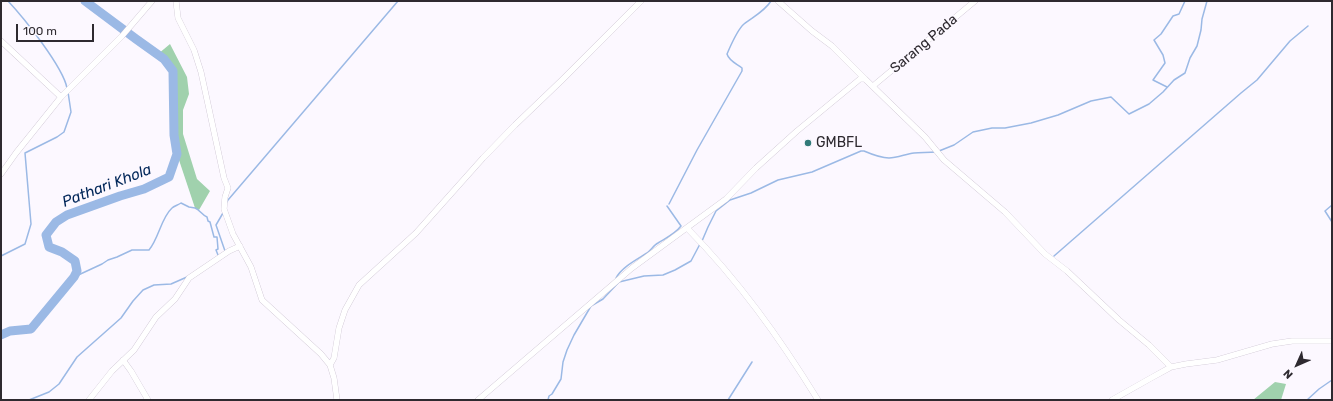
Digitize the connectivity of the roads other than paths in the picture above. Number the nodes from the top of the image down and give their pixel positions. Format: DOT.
graph roads {
  1 [pos="152,1"];
  2 [pos="176,1"];
  3 [pos="641,1"];
  4 [pos="778,1"];
  5 [pos="974,1"];
  6 [pos="1,41"];
  7 [pos="865,79"];
  8 [pos="874,86"];
  9 [pos="61,97"];
  10 [pos="1,174"];
  11 [pos="687,228"];
  12 [pos="240,246"];
  13 [pos="1332,341"];
  14 [pos="123,360"];
  15 [pos="330,365"];
  16 [pos="1171,367"];
  17 [pos="89,400"];
  18 [pos="148,400"];
  19 [pos="336,400"];
  20 [pos="478,400"];
  21 [pos="818,400"];
  22 [pos="1112,400"];
  1 -- 9 [label="street"];
  2 -- 12 [label="street"];
  3 -- 15 [label="street"];
  4 -- 7 [label="street"];
  5 -- 8 [label="street, Sarang Pada"];
  6 -- 9 [label="street"];
  7 -- 8 [label="street"];
  7 -- 11 [label="street"];
  8 -- 16 [label="street"];
  9 -- 10 [label="street"];
  11 -- 20 [label="street"];
  11 -- 21 [label="street"];
  12 -- 14 [label="street"];
  12 -- 15 [label="street"];
  13 -- 16 [label="street"];
  14 -- 17 [label="street"];
  14 -- 18 [label="street"];
  15 -- 19 [label="street"];
  16 -- 22 [label="street"];
}
